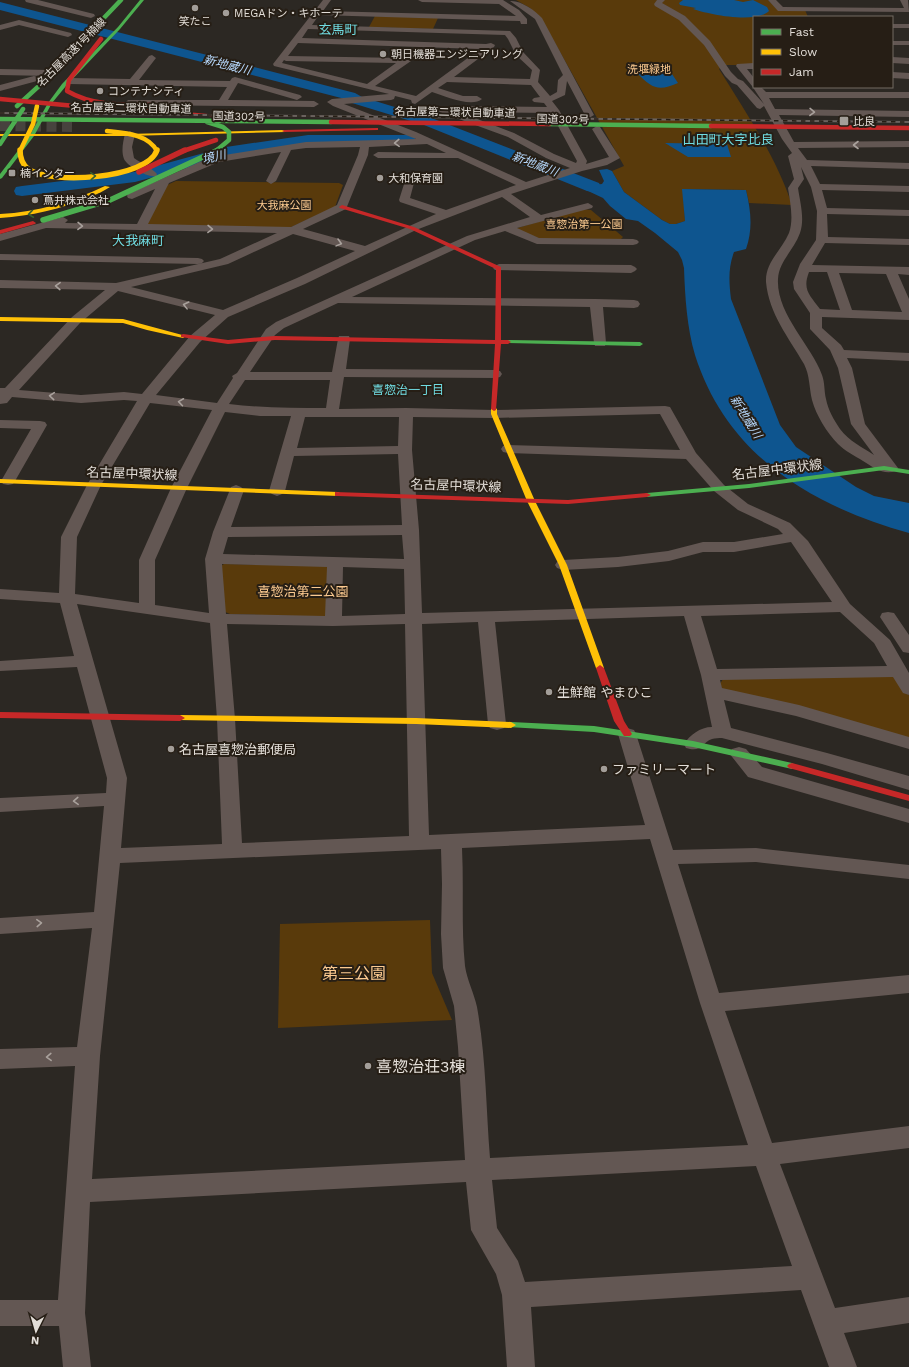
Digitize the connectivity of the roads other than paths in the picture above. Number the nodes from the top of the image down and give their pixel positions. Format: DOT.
graph roads {
  1 [pos="29,0"];
  2 [pos="62,0"];
  3 [pos="120,0"];
  4 [pos="128,0"];
  5 [pos="138,0"];
  6 [pos="142,0"];
  7 [pos="327,0"];
  8 [pos="422,0"];
  9 [pos="512,0"];
  10 [pos="661,0"];
  11 [pos="772,0"];
  12 [pos="904,0"];
  13 [pos="499,1"];
  14 [pos="55,6"];
  15 [pos="809,9"];
  16 [pos="317,13"];
  17 [pos="374,14"];
  18 [pos="442,16"];
  19 [pos="812,16"];
  20 [pos="522,19"];
  21 [pos="95,21"];
  22 [pos="306,26"];
  23 [pos="893,26"];
  24 [pos="909,26"];
  25 [pos="0,28"];
  26 [pos="366,28"];
  27 [pos="436,30"];
  28 [pos="513,30"];
  29 [pos="68,35"];
  30 [pos="104,40"];
  31 [pos="296,40"];
  32 [pos="893,43"];
  33 [pos="909,43"];
  34 [pos="428,45"];
  35 [pos="488,47"];
  36 [pos="152,58"];
  37 [pos="282,58"];
  38 [pos="893,60"];
  39 [pos="405,61"];
  40 [pos="909,61"];
  41 [pos="753,66"];
  42 [pos="0,72"];
  43 [pos="893,75"];
  44 [pos="567,76"];
  45 [pos="909,76"];
  46 [pos="445,79"];
  47 [pos="43,80"];
  48 [pos="753,81"];
  49 [pos="68,82"];
  50 [pos="534,82"];
  51 [pos="232,84"];
  52 [pos="369,86"];
  53 [pos="758,88"];
  54 [pos="802,88"];
  55 [pos="0,89"];
  56 [pos="431,89"];
  57 [pos="132,90"];
  58 [pos="848,91"];
  59 [pos="909,95"];
  60 [pos="0,99"];
  61 [pos="416,100"];
  62 [pos="485,100"];
  63 [pos="524,100"];
  64 [pos="547,100"];
  65 [pos="0,102"];
  66 [pos="24,102"];
  67 [pos="43,103"];
  68 [pos="222,103"];
  69 [pos="99,104"];
  70 [pos="162,106"];
  71 [pos="433,107"];
  72 [pos="257,108"];
  73 [pos="320,108"];
  74 [pos="554,110"];
  75 [pos="773,113"];
  76 [pos="852,113"];
  77 [pos="893,114"];
  78 [pos="909,114"];
  79 [pos="588,115"];
  80 [pos="0,117"];
  81 [pos="78,118"];
  82 [pos="373,118"];
  83 [pos="0,122"];
  84 [pos="292,125"];
  85 [pos="74,127"];
  86 [pos="779,127"];
  87 [pos="909,127"];
  88 [pos="519,128"];
  89 [pos="402,129"];
  90 [pos="597,129"];
  91 [pos="130,134"];
  92 [pos="249,134"];
  93 [pos="11,135"];
  94 [pos="32,135"];
  95 [pos="909,135"];
  96 [pos="0,136"];
  97 [pos="791,140"];
  98 [pos="371,141"];
  99 [pos="428,141"];
  100 [pos="909,144"];
  101 [pos="288,148"];
  102 [pos="461,156"];
  103 [pos="804,163"];
  104 [pos="0,165"];
  105 [pos="909,166"];
  106 [pos="579,168"];
  107 [pos="0,177"];
  108 [pos="159,178"];
  109 [pos="271,181"];
  110 [pos="533,182"];
  111 [pos="409,183"];
  112 [pos="816,187"];
  113 [pos="909,189"];
  114 [pos="504,194"];
  115 [pos="120,201"];
  116 [pos="154,202"];
  117 [pos="588,206"];
  118 [pos="342,207"];
  119 [pos="822,211"];
  120 [pos="909,213"];
  121 [pos="446,214"];
  122 [pos="0,216"];
  123 [pos="538,218"];
  124 [pos="42,223"];
  125 [pos="141,227"];
  126 [pos="506,227"];
  127 [pos="412,228"];
  128 [pos="27,230"];
  129 [pos="292,230"];
  130 [pos="0,232"];
  131 [pos="0,238"];
  132 [pos="822,240"];
  133 [pos="633,242"];
  134 [pos="909,242"];
  135 [pos="451,246"];
  136 [pos="366,250"];
  137 [pos="4,257"];
  138 [pos="224,262"];
  139 [pos="0,268"];
  140 [pos="499,268"];
  141 [pos="804,268"];
  142 [pos="631,269"];
  143 [pos="832,269"];
  144 [pos="891,271"];
  145 [pos="909,271"];
  146 [pos="0,284"];
  147 [pos="116,287"];
  148 [pos="335,299"];
  149 [pos="498,302"];
  150 [pos="596,304"];
  151 [pos="634,304"];
  152 [pos="816,312"];
  153 [pos="224,314"];
  154 [pos="847,314"];
  155 [pos="909,315"];
  156 [pos="0,318"];
  157 [pos="76,320"];
  158 [pos="195,339"];
  159 [pos="344,339"];
  160 [pos="265,340"];
  161 [pos="498,341"];
  162 [pos="600,343"];
  163 [pos="640,344"];
  164 [pos="839,354"];
  165 [pos="909,357"];
  166 [pos="337,374"];
  167 [pos="495,374"];
  168 [pos="239,376"];
  169 [pos="2,396"];
  170 [pos="146,398"];
  171 [pos="220,408"];
  172 [pos="332,411"];
  173 [pos="300,412"];
  174 [pos="406,412"];
  175 [pos="494,414"];
  176 [pos="0,424"];
  177 [pos="508,449"];
  178 [pos="405,450"];
  179 [pos="289,452"];
  180 [pos="690,455"];
  181 [pos="888,468"];
  182 [pos="909,472"];
  183 [pos="4,481"];
  184 [pos="94,485"];
  185 [pos="179,488"];
  186 [pos="719,488"];
  187 [pos="236,490"];
  188 [pos="277,491"];
  189 [pos="407,496"];
  190 [pos="532,501"];
  191 [pos="411,530"];
  192 [pos="221,532"];
  193 [pos="795,537"];
  194 [pos="213,559"];
  195 [pos="335,563"];
  196 [pos="412,564"];
  197 [pos="563,566"];
  198 [pos="0,594"];
  199 [pos="66,598"];
  200 [pos="844,607"];
  201 [pos="147,610"];
  202 [pos="691,612"];
  203 [pos="581,615"];
  204 [pos="486,617"];
  205 [pos="888,617"];
  206 [pos="217,619"];
  207 [pos="414,619"];
  208 [pos="333,621"];
  209 [pos="909,648"];
  210 [pos="85,661"];
  211 [pos="0,666"];
  212 [pos="897,671"];
  213 [pos="712,684"];
  214 [pos="909,689"];
  215 [pos="0,715"];
  216 [pos="99,716"];
  217 [pos="226,719"];
  218 [pos="416,721"];
  219 [pos="498,724"];
  220 [pos="722,732"];
  221 [pos="627,734"];
  222 [pos="909,743"];
  223 [pos="693,744"];
  224 [pos="746,755"];
  225 [pos="909,783"];
  226 [pos="909,798"];
  227 [pos="114,799"];
  228 [pos="0,805"];
  229 [pos="909,816"];
  230 [pos="657,832"];
  231 [pos="451,840"];
  232 [pos="419,842"];
  233 [pos="232,850"];
  234 [pos="109,856"];
  235 [pos="666,857"];
  236 [pos="909,872"];
  237 [pos="104,919"];
  238 [pos="0,926"];
  239 [pos="909,984"];
  240 [pos="711,1003"];
  241 [pos="88,1056"];
  242 [pos="0,1059"];
  243 [pos="909,1137"];
  244 [pos="764,1155"];
  245 [pos="478,1169"];
  246 [pos="78,1191"];
  247 [pos="809,1277"];
  248 [pos="516,1295"];
  249 [pos="909,1310"];
  250 [pos="0,1313"];
  251 [pos="71,1313"];
  252 [pos="826,1322"];
  253 [pos="77,1367"];
  254 [pos="520,1367"];
  255 [pos="843,1367"];
  1 -- 14 [label="street"];
  2 -- 14 [label="street"];
  3 -- 21 [label="main road, 名古屋高速1号楠線, bridge"];
  4 -- 47 [label="main road"];
  5 -- 30 [label="main road, 名古屋高速1号楠線"];
  6 -- 30 [label="main road"];
  7 -- 16 [label="street"];
  8 -- 13 [label="street"];
  9 -- 44 [label="street"];
  10 -- 75 [label="street"];
  11 -- 15 [label="street"];
  12 -- 15 [label="street"];
  13 -- 20 [label="street"];
  14 -- 21 [label="street"];
  15 -- 19 [label="street"];
  16 -- 17 [label="street"];
  16 -- 22 [label="street"];
  17 -- 18 [label="street"];
  17 -- 26 [label="street"];
  18 -- 20 [label="street"];
  18 -- 27 [label="street"];
  20 -- 28 [label="street"];
  21 -- 47 [label="main road, 名古屋高速1号楠線, bridge"];
  21 -- 47 [label="main road, bridge"];
  21 -- 55 [label="main road, bridge"];
  22 -- 26 [label="street"];
  22 -- 31 [label="street"];
  23 -- 24 [label="street"];
  25 -- 29 [label="street"];
  26 -- 27 [label="street"];
  27 -- 28 [label="street"];
  27 -- 34 [label="street"];
  28 -- 35 [label="street"];
  28 -- 50 [label="street"];
  30 -- 49 [label="main road"];
  30 -- 67 [label="main road, 名古屋高速1号楠線, bridge"];
  30 -- 72 [label="main road, bridge"];
  31 -- 34 [label="street"];
  31 -- 37 [label="street"];
  32 -- 33 [label="street"];
  34 -- 35 [label="street"];
  34 -- 39 [label="street"];
  35 -- 46 [label="street"];
  36 -- 57 [label="street"];
  37 -- 39 [label="street"];
  37 -- 52 [label="street"];
  38 -- 40 [label="street"];
  39 -- 52 [label="street"];
  41 -- 48 [label="street"];
  42 -- 47 [label="street"];
  43 -- 45 [label="street"];
  44 -- 64 [label="street"];
  44 -- 79 [label="street"];
  46 -- 50 [label="street"];
  46 -- 56 [label="street"];
  47 -- 55 [label="street"];
  47 -- 66 [label="main road"];
  47 -- 96 [label="main road, bridge"];
  47 -- 96 [label="main road, bridge"];
  49 -- 57 [label="street"];
  49 -- 57 [label="street"];
  49 -- 67 [label="main road"];
  50 -- 64 [label="street"];
  51 -- 57 [label="street"];
  51 -- 68 [label="street"];
  51 -- 73 [label="street"];
  52 -- 61 [label="street"];
  53 -- 75 [label="street"];
  54 -- 58 [label="street"];
  56 -- 61 [label="street"];
  56 -- 62 [label="street"];
  57 -- 69 [label="street"];
  57 -- 70 [label="street"];
  58 -- 59 [label="street"];
  58 -- 76 [label="street"];
  60 -- 72 [label="main road, bridge"];
  61 -- 71 [label="street"];
  61 -- 82 [label="street"];
  63 -- 64 [label="street"];
  64 -- 74 [label="street"];
  65 -- 66 [label="main road"];
  66 -- 67 [label="main road"];
  66 -- 96 [label="main road"];
  67 -- 69 [label="main road"];
  67 -- 93 [label="main road"];
  67 -- 94 [label="main road"];
  67 -- 96 [label="main road, one-way, bridge"];
  67 -- 104 [label="main road, bridge"];
  68 -- 70 [label="street"];
  68 -- 73 [label="street"];
  69 -- 70 [label="main road"];
  70 -- 84 [label="main road"];
  71 -- 74 [label="street"];
  71 -- 106 [label="street"];
  72 -- 73 [label="main road"];
  73 -- 82 [label="street"];
  73 -- 86 [label="main road, bridge"];
  74 -- 106 [label="street"];
  75 -- 76 [label="street, one-way"];
  75 -- 97 [label="street"];
  76 -- 77 [label="street"];
  77 -- 78 [label="street"];
  77 -- 100 [label="street"];
  80 -- 86 [label="main road, 名古屋第二環状自動車道, bridge"];
  80 -- 124 [label="main road, bridge"];
  81 -- 84 [label="main road, 国道302号"];
  82 -- 89 [label="street"];
  83 -- 88 [label="main road, 名古屋第二環状自動車道, bridge"];
  84 -- 85 [label="main road, 国道302号"];
  84 -- 87 [label="main road, 国道302号, bridge"];
  84 -- 91 [label="main road"];
  84 -- 98 [label="main road, 国道302号"];
  86 -- 87 [label="main road, 名古屋第二環状自動車道, bridge"];
  88 -- 92 [label="main road"];
  88 -- 95 [label="main road, 名古屋第二環状自動車道"];
  89 -- 98 [label="street"];
  89 -- 99 [label="street"];
  90 -- 106 [label="street"];
  91 -- 94 [label="main road"];
  91 -- 108 [label="street"];
  92 -- 122 [label="main road, one-way, bridge"];
  92 -- 124 [label="main road, bridge"];
  93 -- 94 [label="main road"];
  93 -- 96 [label="main road"];
  94 -- 107 [label="main road"];
  95 -- 97 [label="main road, 国道302号"];
  97 -- 98 [label="main road, 国道302号"];
  100 -- 97 [label="street, one-way"];
  97 -- 103 [label="street"];
  97 -- 181 [label="street"];
  99 -- 98 [label="street, one-way"];
  98 -- 101 [label="street"];
  98 -- 102 [label="street"];
  98 -- 118 [label="street"];
  99 -- 102 [label="street"];
  101 -- 108 [label="street"];
  101 -- 109 [label="street"];
  102 -- 110 [label="street"];
  103 -- 105 [label="street"];
  103 -- 112 [label="street"];
  106 -- 110 [label="street"];
  108 -- 115 [label="street"];
  108 -- 116 [label="street"];
  110 -- 114 [label="street"];
  111 -- 121 [label="street"];
  112 -- 113 [label="street"];
  112 -- 119 [label="street"];
  114 -- 121 [label="street"];
  114 -- 123 [label="street"];
  115 -- 116 [label="street"];
  115 -- 124 [label="street"];
  116 -- 125 [label="street"];
  117 -- 123 [label="street"];
  118 -- 127 [label="main road"];
  118 -- 129 [label="street"];
  119 -- 120 [label="street"];
  119 -- 132 [label="street"];
  121 -- 127 [label="street"];
  123 -- 126 [label="street"];
  124 -- 125 [label="street, one-way"];
  124 -- 128 [label="street"];
  124 -- 130 [label="main road"];
  125 -- 129 [label="street, one-way"];
  126 -- 133 [label="street"];
  126 -- 135 [label="street"];
  127 -- 135 [label="main road"];
  127 -- 136 [label="street"];
  128 -- 131 [label="street"];
  128 -- 137 [label="street"];
  129 -- 136 [label="street, one-way"];
  129 -- 138 [label="street"];
  132 -- 134 [label="street"];
  132 -- 141 [label="street"];
  135 -- 140 [label="main road"];
  135 -- 148 [label="street"];
  136 -- 153 [label="street"];
  137 -- 138 [label="street"];
  137 -- 139 [label="street"];
  138 -- 147 [label="street"];
  140 -- 142 [label="street"];
  140 -- 149 [label="main road"];
  141 -- 143 [label="street"];
  141 -- 152 [label="street"];
  143 -- 144 [label="street"];
  143 -- 154 [label="street"];
  144 -- 145 [label="street"];
  144 -- 155 [label="street"];
  147 -- 146 [label="street, one-way"];
  153 -- 147 [label="street, one-way"];
  147 -- 157 [label="street"];
  148 -- 149 [label="street"];
  148 -- 160 [label="street"];
  149 -- 150 [label="street"];
  149 -- 161 [label="main road"];
  150 -- 151 [label="street"];
  150 -- 162 [label="street"];
  152 -- 154 [label="street"];
  152 -- 164 [label="street"];
  153 -- 158 [label="street"];
  154 -- 155 [label="street"];
  156 -- 157 [label="main road"];
  157 -- 158 [label="main road"];
  157 -- 169 [label="street"];
  158 -- 160 [label="main road"];
  158 -- 170 [label="street"];
  159 -- 160 [label="main road"];
  159 -- 161 [label="main road"];
  159 -- 166 [label="street"];
  160 -- 168 [label="street"];
  161 -- 162 [label="main road"];
  161 -- 167 [label="main road"];
  162 -- 163 [label="main road"];
  164 -- 165 [label="street"];
  164 -- 181 [label="street"];
  166 -- 167 [label="street"];
  166 -- 168 [label="street"];
  166 -- 172 [label="street"];
  167 -- 175 [label="main road"];
  168 -- 171 [label="street"];
  170 -- 169 [label="street, one-way"];
  171 -- 170 [label="street, one-way"];
  170 -- 184 [label="street"];
  171 -- 173 [label="street"];
  171 -- 185 [label="street"];
  172 -- 173 [label="street"];
  172 -- 174 [label="street"];
  173 -- 179 [label="street"];
  174 -- 175 [label="street"];
  174 -- 178 [label="street"];
  175 -- 177 [label="main road"];
  175 -- 180 [label="street"];
  176 -- 183 [label="street"];
  177 -- 180 [label="street"];
  177 -- 190 [label="main road"];
  178 -- 179 [label="street"];
  178 -- 189 [label="street"];
  179 -- 188 [label="street"];
  180 -- 186 [label="street"];
  181 -- 182 [label="main road, 名古屋中環状線"];
  181 -- 186 [label="main road, 名古屋中環状線"];
  183 -- 184 [label="main road, 名古屋中環状線"];
  184 -- 185 [label="main road, 名古屋中環状線"];
  184 -- 199 [label="street"];
  185 -- 187 [label="main road, 名古屋中環状線"];
  185 -- 201 [label="street"];
  186 -- 190 [label="main road, 名古屋中環状線"];
  186 -- 193 [label="street"];
  187 -- 188 [label="main road, 名古屋中環状線"];
  187 -- 192 [label="street"];
  188 -- 189 [label="main road, 名古屋中環状線"];
  189 -- 190 [label="main road, 名古屋中環状線"];
  189 -- 191 [label="street"];
  190 -- 197 [label="main road"];
  191 -- 192 [label="street"];
  191 -- 196 [label="street"];
  192 -- 194 [label="street"];
  193 -- 197 [label="street"];
  193 -- 200 [label="street"];
  194 -- 195 [label="street"];
  194 -- 206 [label="street"];
  195 -- 196 [label="street"];
  195 -- 208 [label="street"];
  196 -- 207 [label="street"];
  197 -- 203 [label="main road"];
  198 -- 199 [label="street"];
  199 -- 201 [label="street"];
  199 -- 210 [label="street"];
  200 -- 202 [label="street"];
  200 -- 212 [label="street"];
  201 -- 206 [label="street"];
  202 -- 203 [label="street"];
  202 -- 213 [label="street"];
  203 -- 204 [label="street"];
  203 -- 221 [label="main road"];
  204 -- 207 [label="street"];
  204 -- 219 [label="street"];
  205 -- 209 [label="street"];
  206 -- 208 [label="street"];
  206 -- 217 [label="street"];
  207 -- 208 [label="street"];
  207 -- 218 [label="street"];
  210 -- 211 [label="street"];
  210 -- 216 [label="street"];
  212 -- 213 [label="street"];
  212 -- 214 [label="street"];
  213 -- 220 [label="street"];
  213 -- 222 [label="street"];
  215 -- 216 [label="main road"];
  216 -- 217 [label="main road"];
  216 -- 227 [label="street"];
  217 -- 218 [label="main road"];
  217 -- 233 [label="street"];
  218 -- 219 [label="main road"];
  218 -- 232 [label="street"];
  219 -- 221 [label="main road"];
  220 -- 223 [label="street"];
  220 -- 225 [label="street"];
  221 -- 223 [label="main road"];
  221 -- 230 [label="street"];
  223 -- 224 [label="main road"];
  224 -- 226 [label="main road"];
  224 -- 229 [label="street"];
  227 -- 228 [label="street, one-way"];
  227 -- 234 [label="street"];
  230 -- 231 [label="street"];
  230 -- 235 [label="street"];
  231 -- 232 [label="street"];
  231 -- 245 [label="street"];
  232 -- 233 [label="street"];
  233 -- 234 [label="street"];
  234 -- 237 [label="street"];
  235 -- 236 [label="street"];
  235 -- 240 [label="street"];
  238 -- 237 [label="street, one-way"];
  237 -- 241 [label="street"];
  239 -- 240 [label="street"];
  240 -- 244 [label="street"];
  241 -- 242 [label="street, one-way"];
  241 -- 246 [label="street"];
  243 -- 244 [label="street"];
  244 -- 245 [label="street"];
  244 -- 247 [label="street"];
  245 -- 246 [label="street"];
  245 -- 248 [label="street"];
  246 -- 251 [label="street"];
  247 -- 248 [label="street"];
  247 -- 252 [label="street"];
  248 -- 254 [label="street"];
  249 -- 252 [label="street"];
  250 -- 251 [label="street"];
  251 -- 253 [label="street"];
  252 -- 255 [label="street"];
}
